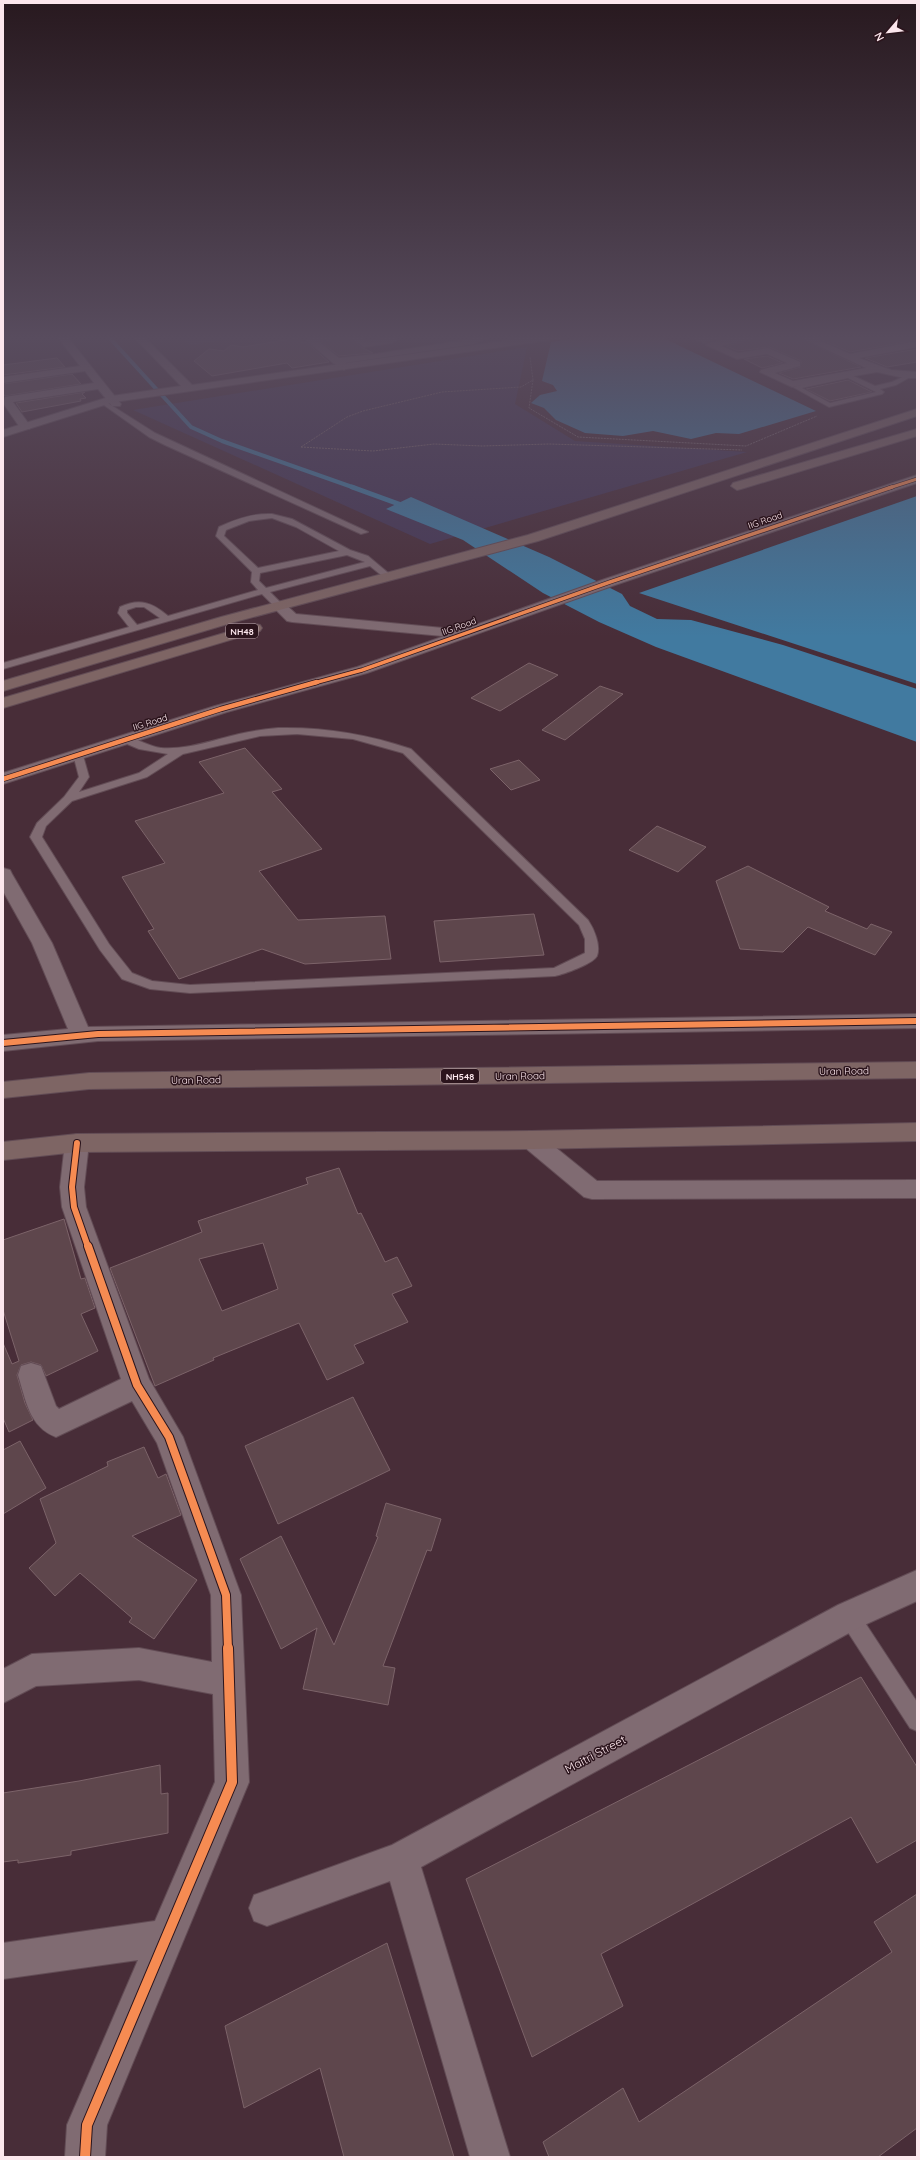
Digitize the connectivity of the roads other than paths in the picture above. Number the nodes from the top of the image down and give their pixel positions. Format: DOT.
graph roads {
  1 [pos="20,436"];
  2 [pos="154,436"];
  3 [pos="843,436"];
  4 [pos="904,436"];
  5 [pos="3,442"];
  6 [pos="917,479"];
  7 [pos="726,489"];
  8 [pos="673,505"];
  9 [pos="364,532"];
  10 [pos="347,552"];
  11 [pos="497,561"];
  12 [pos="372,563"];
  13 [pos="483,566"];
  14 [pos="256,571"];
  15 [pos="389,577"];
  16 [pos="437,578"];
  17 [pos="264,591"];
  18 [pos="279,606"];
  19 [pos="330,607"];
  20 [pos="292,618"];
  21 [pos="166,619"];
  22 [pos="135,628"];
  23 [pos="464,634"];
  24 [pos="3,666"];
  25 [pos="3,686"];
  26 [pos="3,703"];
  27 [pos="124,739"];
  28 [pos="178,752"];
  29 [pos="78,754"];
  30 [pos="3,779"];
  31 [pos="68,799"];
  32 [pos="3,874"];
  33 [pos="917,1021"];
  34 [pos="81,1035"];
  35 [pos="3,1043"];
  36 [pos="917,1070"];
  37 [pos="3,1090"];
  38 [pos="917,1132"];
  39 [pos="532,1140"];
  40 [pos="77,1143"];
  41 [pos="3,1151"];
  42 [pos="917,1189"];
  43 [pos="30,1375"];
  44 [pos="137,1385"];
  45 [pos="917,1585"];
  46 [pos="849,1616"];
  47 [pos="229,1681"];
  48 [pos="3,1687"];
  49 [pos="917,1721"];
  50 [pos="401,1859"];
  51 [pos="267,1908"];
  52 [pos="166,1938"];
  53 [pos="3,1961"];
  54 [pos="86,2141"];
  55 [pos="490,2157"];
  1 -- 5 [label="street"];
  2 -- 9 [label="lane"];
  3 -- 15 [label="highway, NH48"];
  4 -- 7 [label="highway"];
  6 -- 23 [label="street, IIG Road"];
  8 -- 11 [label="highway"];
  10 -- 12 [label="lane"];
  10 -- 14 [label="lane"];
  10 -- 14 [label="lane"];
  12 -- 15 [label="lane"];
  12 -- 17 [label="lane"];
  13 -- 16 [label="highway"];
  14 -- 17 [label="lane"];
  15 -- 18 [label="highway, NH48"];
  17 -- 18 [label="lane"];
  17 -- 21 [label="lane"];
  18 -- 20 [label="street"];
  18 -- 25 [label="highway, NH48"];
  19 -- 20 [label="highway, NH48"];
  20 -- 23 [label="street"];
  20 -- 26 [label="highway, NH48"];
  21 -- 22 [label="lane"];
  21 -- 22 [label="lane"];
  22 -- 24 [label="lane"];
  23 -- 27 [label="street, IIG Road"];
  27 -- 28 [label="lane"];
  27 -- 29 [label="street, IIG Road"];
  28 -- 31 [label="lane"];
  28 -- 31 [label="lane"];
  29 -- 30 [label="street, IIG Road"];
  29 -- 31 [label="lane"];
  32 -- 34 [label="street"];
  33 -- 34 [label="street"];
  34 -- 35 [label="street"];
  36 -- 37 [label="highway, Uran Road / NH548"];
  38 -- 39 [label="highway"];
  39 -- 40 [label="highway"];
  39 -- 42 [label="street"];
  40 -- 41 [label="highway"];
  40 -- 44 [label="street"];
  43 -- 44 [label="street"];
  44 -- 47 [label="street"];
  45 -- 46 [label="street, Maitri Street"];
  46 -- 49 [label="lane"];
  46 -- 50 [label="street, Maitri Street"];
  47 -- 48 [label="street"];
  47 -- 52 [label="street"];
  50 -- 51 [label="street, Maitri Street"];
  50 -- 55 [label="street"];
  52 -- 53 [label="street"];
  52 -- 54 [label="street"];
}
